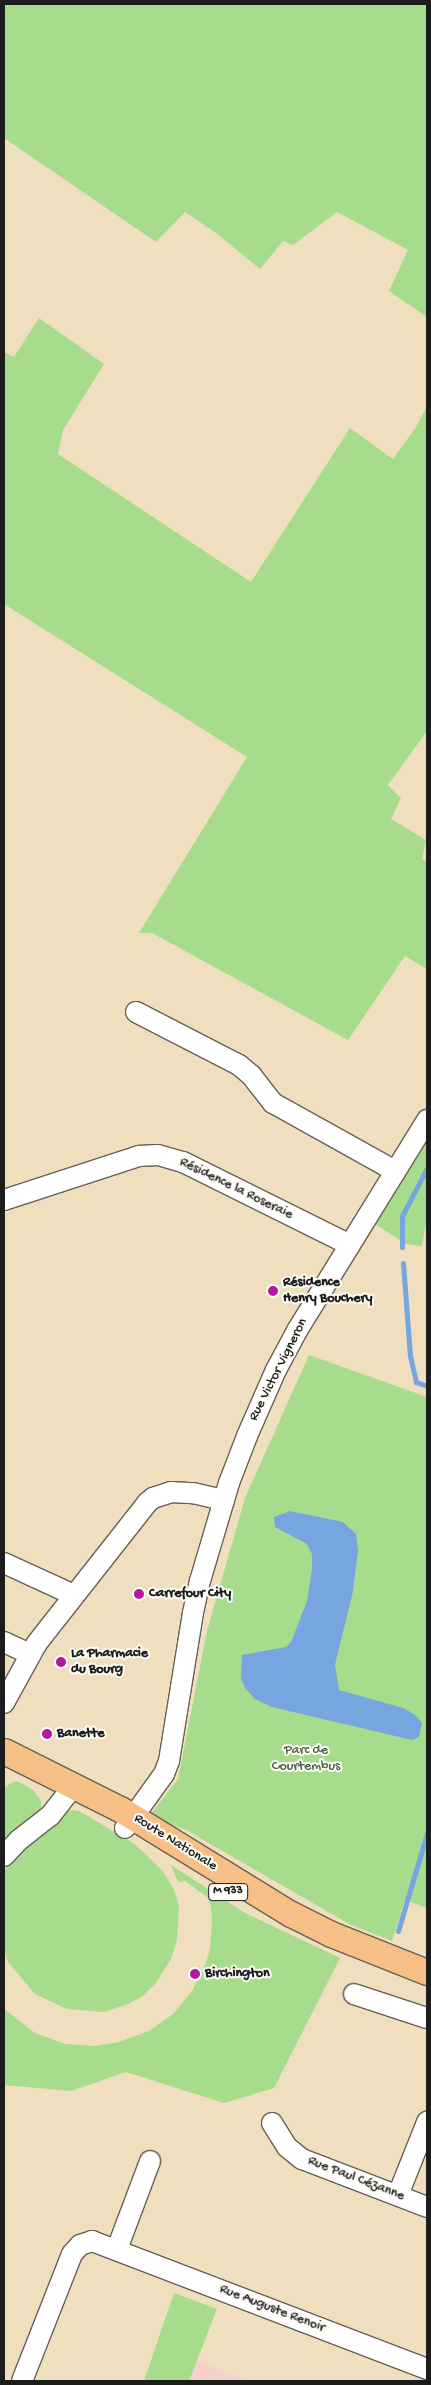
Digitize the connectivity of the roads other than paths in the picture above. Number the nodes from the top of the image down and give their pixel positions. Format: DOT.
graph roads {
  1 [pos="136,1012"];
  2 [pos="427,1120"];
  3 [pos="395,1171"];
  4 [pos="4,1200"];
  5 [pos="350,1245"];
  6 [pos="224,1500"];
  7 [pos="4,1563"];
  8 [pos="74,1595"];
  9 [pos="4,1642"];
  10 [pos="30,1654"];
  11 [pos="4,1703"];
  12 [pos="4,1751"];
  13 [pos="4,1768"];
  14 [pos="70,1791"];
  15 [pos="129,1822"];
  16 [pos="4,1856"];
  17 [pos="427,1972"];
  18 [pos="427,1986"];
  19 [pos="354,1994"];
  20 [pos="427,2018"];
  21 [pos="427,2122"];
  22 [pos="272,2123"];
  23 [pos="150,2161"];
  24 [pos="398,2195"];
  25 [pos="427,2207"];
  26 [pos="117,2249"];
  27 [pos="427,2369"];
  28 [pos="22,2381"];
  1 -- 3 [label="street"];
  2 -- 3 [label="street, Rue Victor Vigneron"];
  3 -- 5 [label="street, Rue Victor Vigneron"];
  4 -- 5 [label="street, Résidence la Roseraie"];
  5 -- 6 [label="street, Rue Victor Vigneron"];
  6 -- 8 [label="street"];
  6 -- 15 [label="street, Rue Victor Vigneron"];
  7 -- 8 [label="street"];
  8 -- 10 [label="street"];
  9 -- 10 [label="street"];
  10 -- 11 [label="street"];
  12 -- 14 [label="main road, Route Nationale / M 933"];
  13 -- 14 [label="main road, Route Nationale / M 933"];
  14 -- 15 [label="main road, Route Nationale / M 933"];
  14 -- 16 [label="street"];
  15 -- 17 [label="main road, Route Nationale / M 933"];
  15 -- 18 [label="main road, Route Nationale / M 933"];
  19 -- 20 [label="street"];
  21 -- 24 [label="street"];
  22 -- 24 [label="street, Rue Paul Cézanne"];
  23 -- 26 [label="street"];
  24 -- 25 [label="street, Rue Paul Cézanne"];
  26 -- 27 [label="street, Rue Auguste Renoir"];
  26 -- 28 [label="street, Rue Auguste Renoir"];
}
